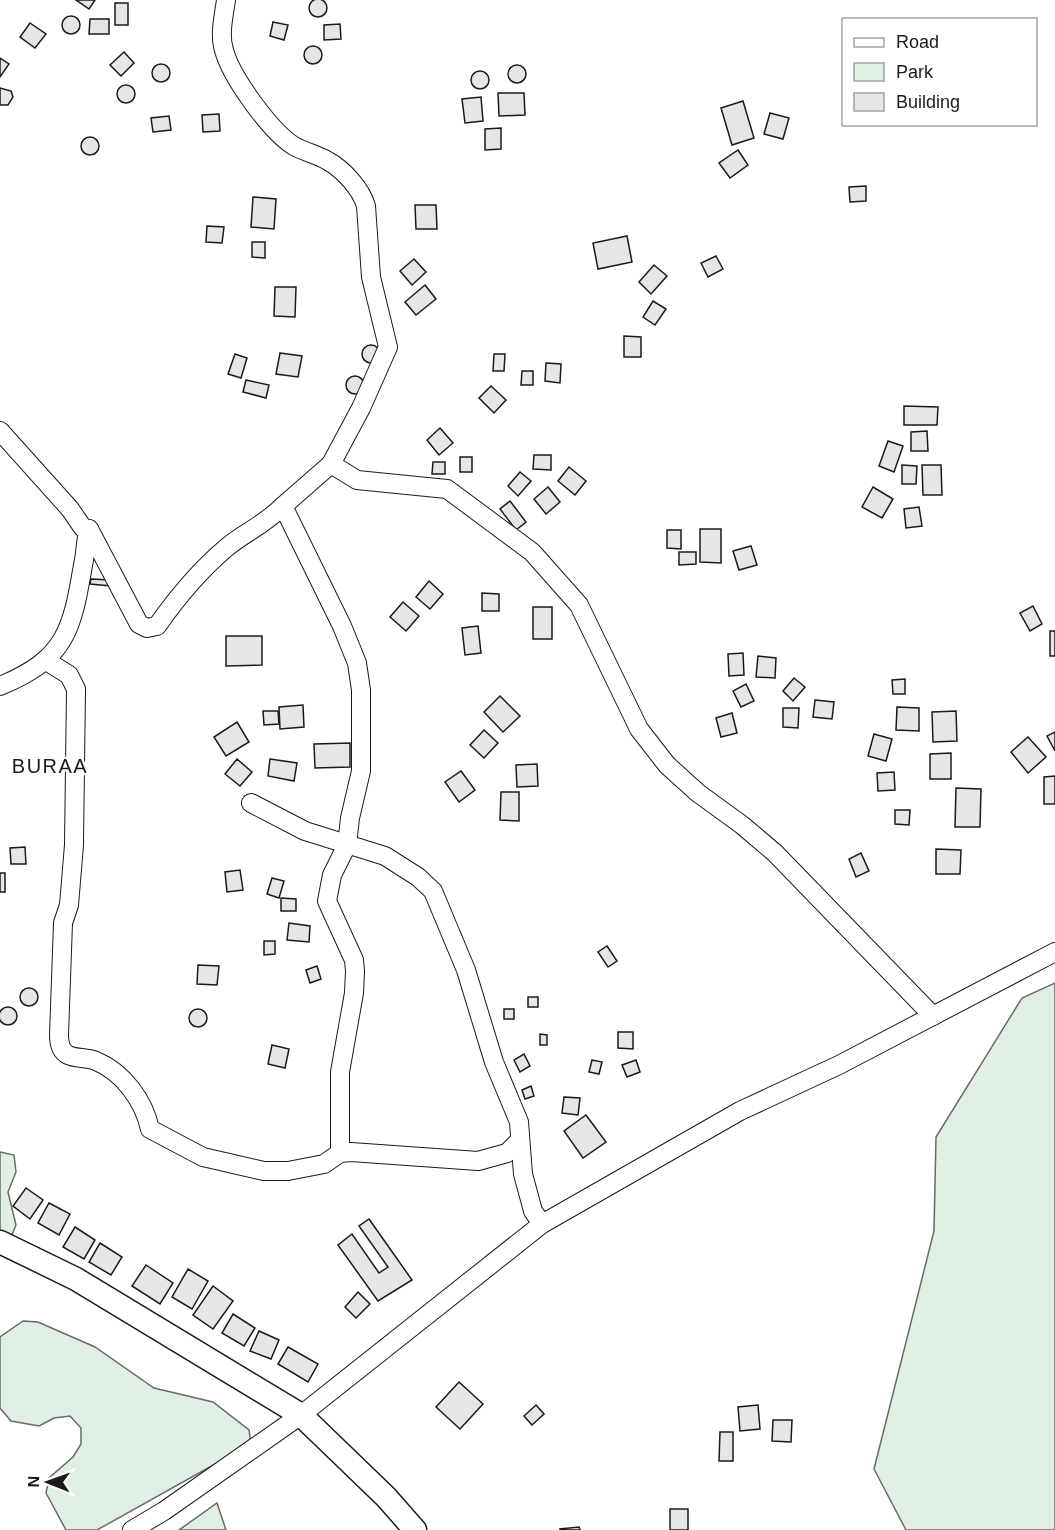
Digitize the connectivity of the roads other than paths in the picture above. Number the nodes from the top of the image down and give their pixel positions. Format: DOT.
graph roads {
  1 [pos="226,0"];
  2 [pos="0,430"];
  3 [pos="331,464"];
  4 [pos="283,506"];
  5 [pos="89,529"];
  6 [pos="45,660"];
  7 [pos="0,686"];
  8 [pos="251,803"];
  9 [pos="347,845"];
  10 [pos="1055,952"];
  11 [pos="933,1016"];
  12 [pos="520,1140"];
  13 [pos="340,1153"];
  14 [pos="542,1224"];
  15 [pos="0,1242"];
  16 [pos="301,1415"];
  17 [pos="132,1530"];
  18 [pos="415,1530"];
  1 -- 3 [label="street"];
  2 -- 5 [label="street"];
  3 -- 4 [label="street"];
  3 -- 11 [label="street"];
  4 -- 5 [label="street"];
  4 -- 9 [label="street"];
  5 -- 6 [label="street"];
  6 -- 7 [label="street"];
  6 -- 13 [label="street"];
  8 -- 9 [label="street"];
  9 -- 12 [label="street"];
  9 -- 13 [label="street"];
  10 -- 11 [label="street"];
  11 -- 14 [label="street"];
  12 -- 13 [label="street"];
  12 -- 14 [label="street"];
  14 -- 16 [label="street"];
  15 -- 16 [label="street"];
  16 -- 17 [label="street"];
  16 -- 18 [label="street"];
}
